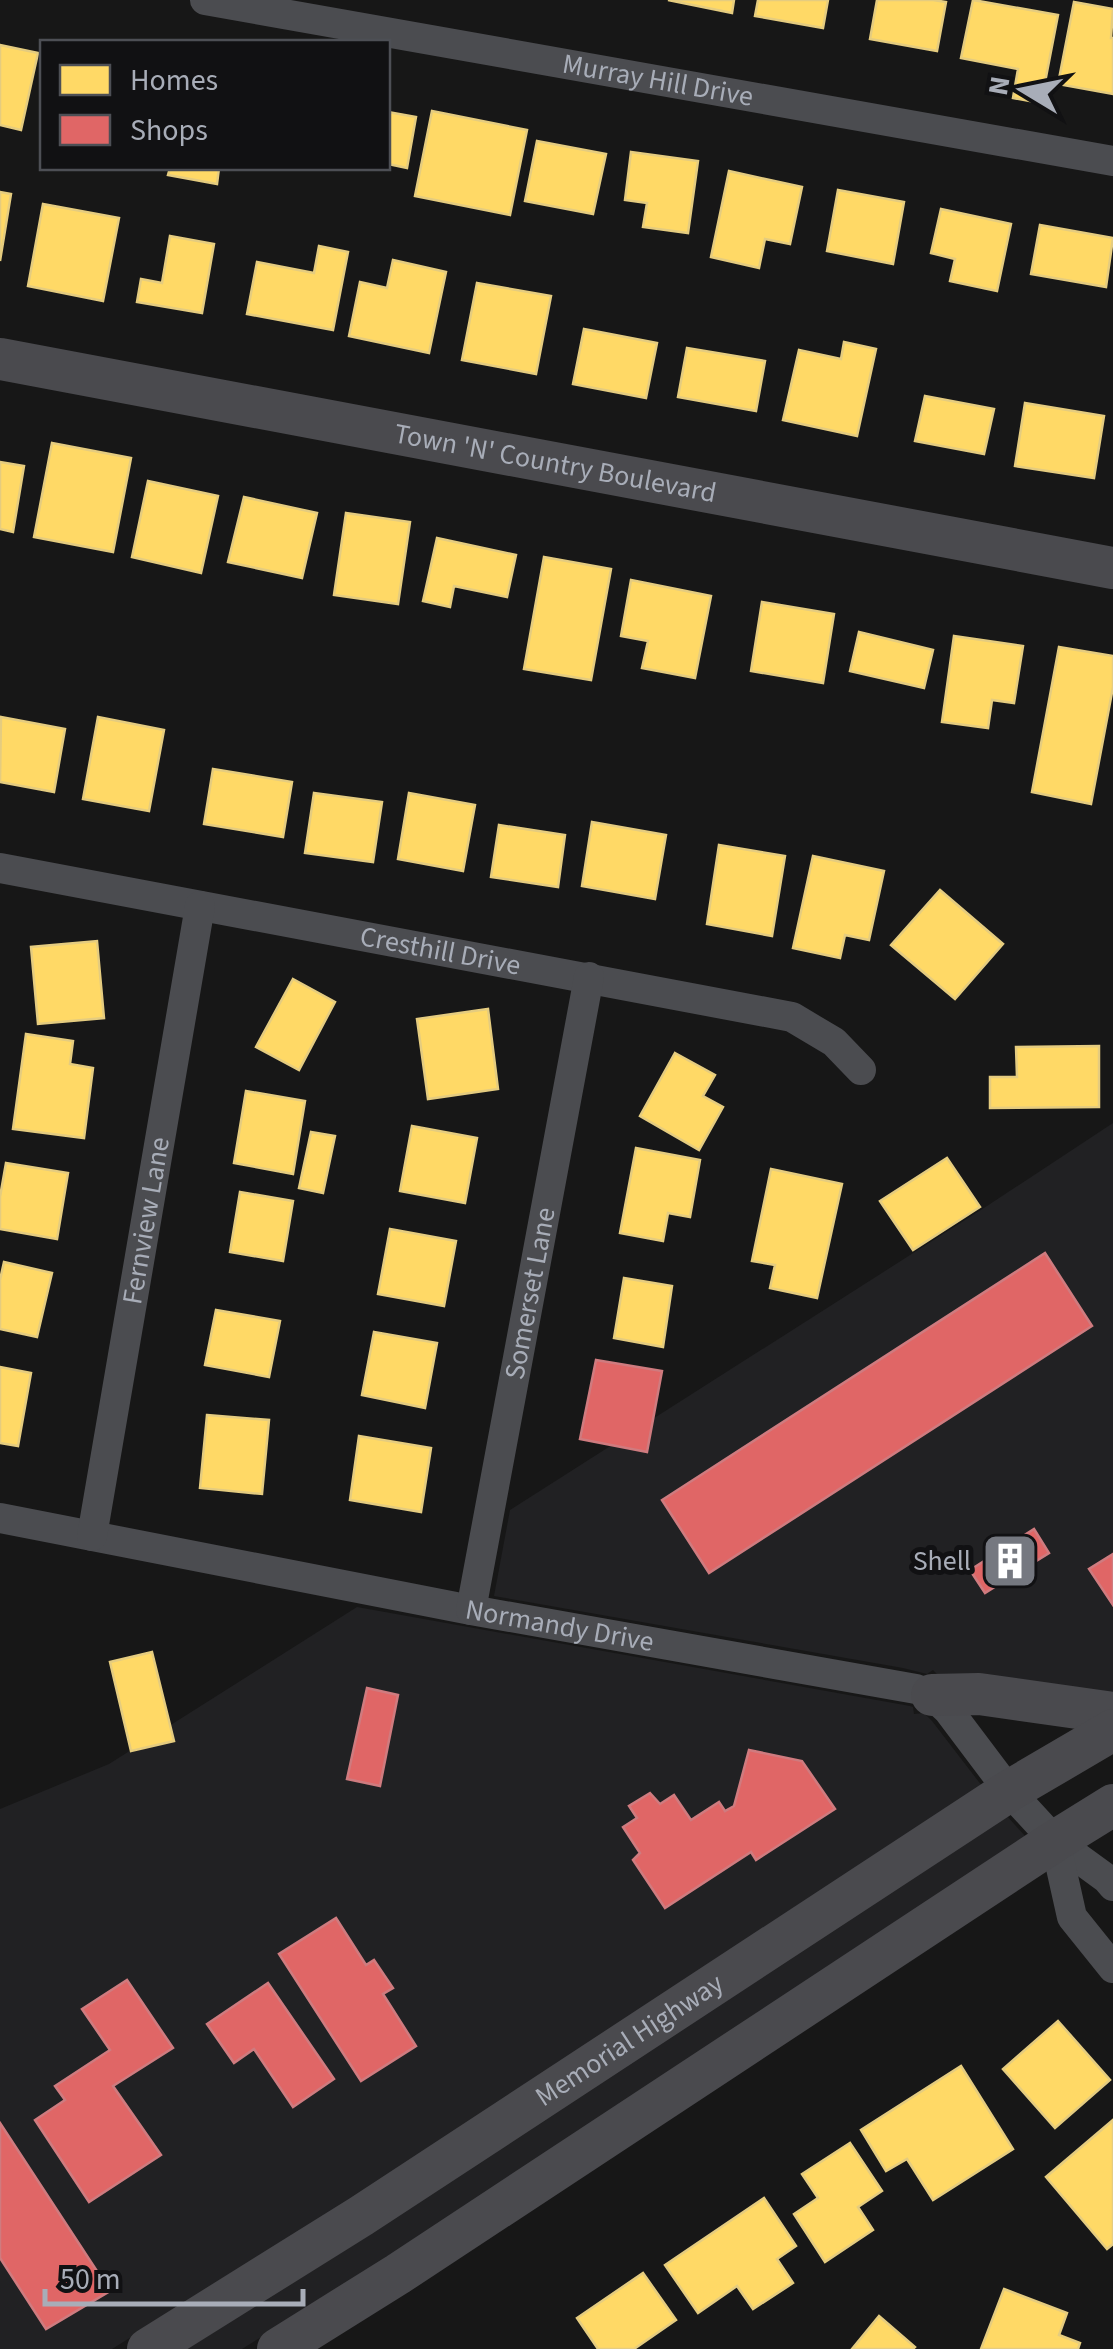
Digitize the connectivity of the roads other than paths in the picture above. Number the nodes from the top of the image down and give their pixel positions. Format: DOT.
graph roads {
  1 [pos="205,0"];
  2 [pos="1113,160"];
  3 [pos="0,359"];
  4 [pos="1113,568"];
  5 [pos="0,868"];
  6 [pos="200,906"];
  7 [pos="589,977"];
  8 [pos="861,1070"];
  9 [pos="0,1518"];
  10 [pos="92,1536"];
  11 [pos="471,1610"];
  12 [pos="932,1695"];
  13 [pos="1113,1713"];
  14 [pos="1113,1730"];
  15 [pos="1009,1791"];
  16 [pos="1113,1806"];
  17 [pos="1055,1841"];
  18 [pos="1113,1886"];
  19 [pos="1113,1968"];
  20 [pos="148,2349"];
  21 [pos="278,2349"];
  1 -- 2 [label="street, Murray Hill Drive"];
  3 -- 4 [label="main road, Town 'N' Country Boulevard"];
  5 -- 6 [label="street, Cresthill Drive"];
  6 -- 7 [label="street, Cresthill Drive"];
  6 -- 10 [label="street, Fernview Lane"];
  7 -- 8 [label="street, Cresthill Drive"];
  7 -- 11 [label="street, Somerset Lane"];
  9 -- 10 [label="street, Normandy Drive"];
  10 -- 11 [label="street, Normandy Drive"];
  11 -- 12 [label="street, Normandy Drive"];
  12 -- 13 [label="main road"];
  12 -- 15 [label="street"];
  14 -- 15 [label="main road, Memorial Highway"];
  15 -- 17 [label="street"];
  15 -- 20 [label="main road, Memorial Highway"];
  16 -- 17 [label="main road"];
  17 -- 18 [label="street"];
  17 -- 19 [label="street"];
  17 -- 21 [label="main road"];
}
